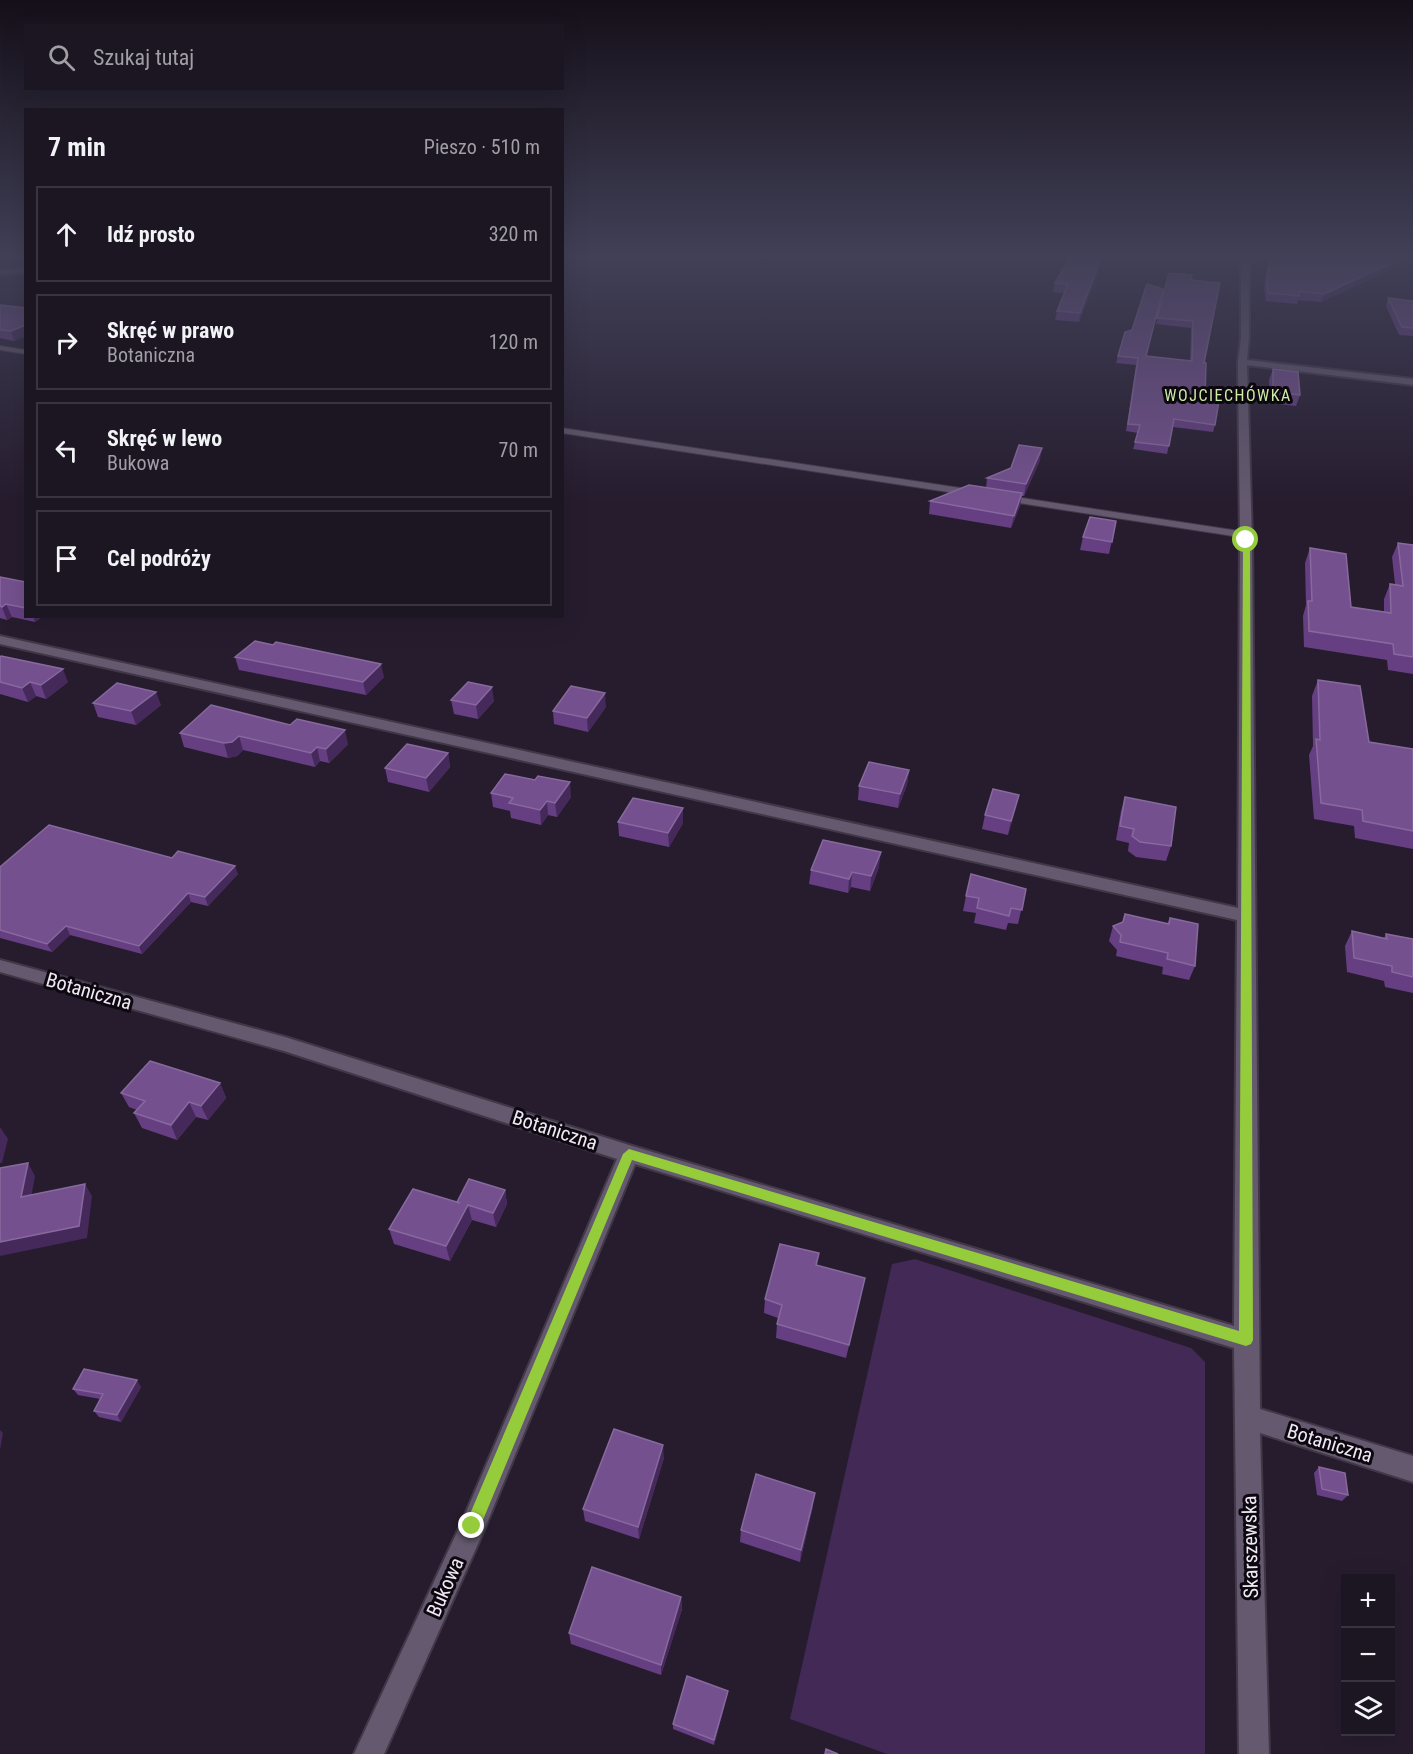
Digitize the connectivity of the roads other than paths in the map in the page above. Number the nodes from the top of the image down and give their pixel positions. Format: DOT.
graph roads {
  1 [pos="1245,338"];
  2 [pos="0,348"];
  3 [pos="24,352"];
  4 [pos="1242,362"];
  5 [pos="1413,382"];
  6 [pos="564,430"];
  7 [pos="979,494"];
  8 [pos="990,496"];
  9 [pos="1246,535"];
  10 [pos="0,640"];
  11 [pos="1245,916"];
  12 [pos="0,966"];
  13 [pos="629,1154"];
  14 [pos="1246,1340"];
  15 [pos="1247,1417"];
  16 [pos="1413,1469"];
  17 [pos="369,1754"];
  18 [pos="1254,1754"];
  1 -- 4 [label="street, Skarszewska"];
  2 -- 3 [label="lane"];
  4 -- 5 [label="street"];
  4 -- 9 [label="street, Skarszewska"];
  6 -- 7 [label="lane"];
  8 -- 9 [label="lane"];
  9 -- 11 [label="street, Skarszewska"];
  10 -- 11 [label="street"];
  11 -- 14 [label="street, Skarszewska"];
  12 -- 13 [label="street, Botaniczna"];
  13 -- 14 [label="street, Botaniczna"];
  13 -- 17 [label="street, Bukowa"];
  14 -- 15 [label="street, Skarszewska"];
  15 -- 16 [label="street, Botaniczna"];
  15 -- 18 [label="street, Skarszewska"];
}
